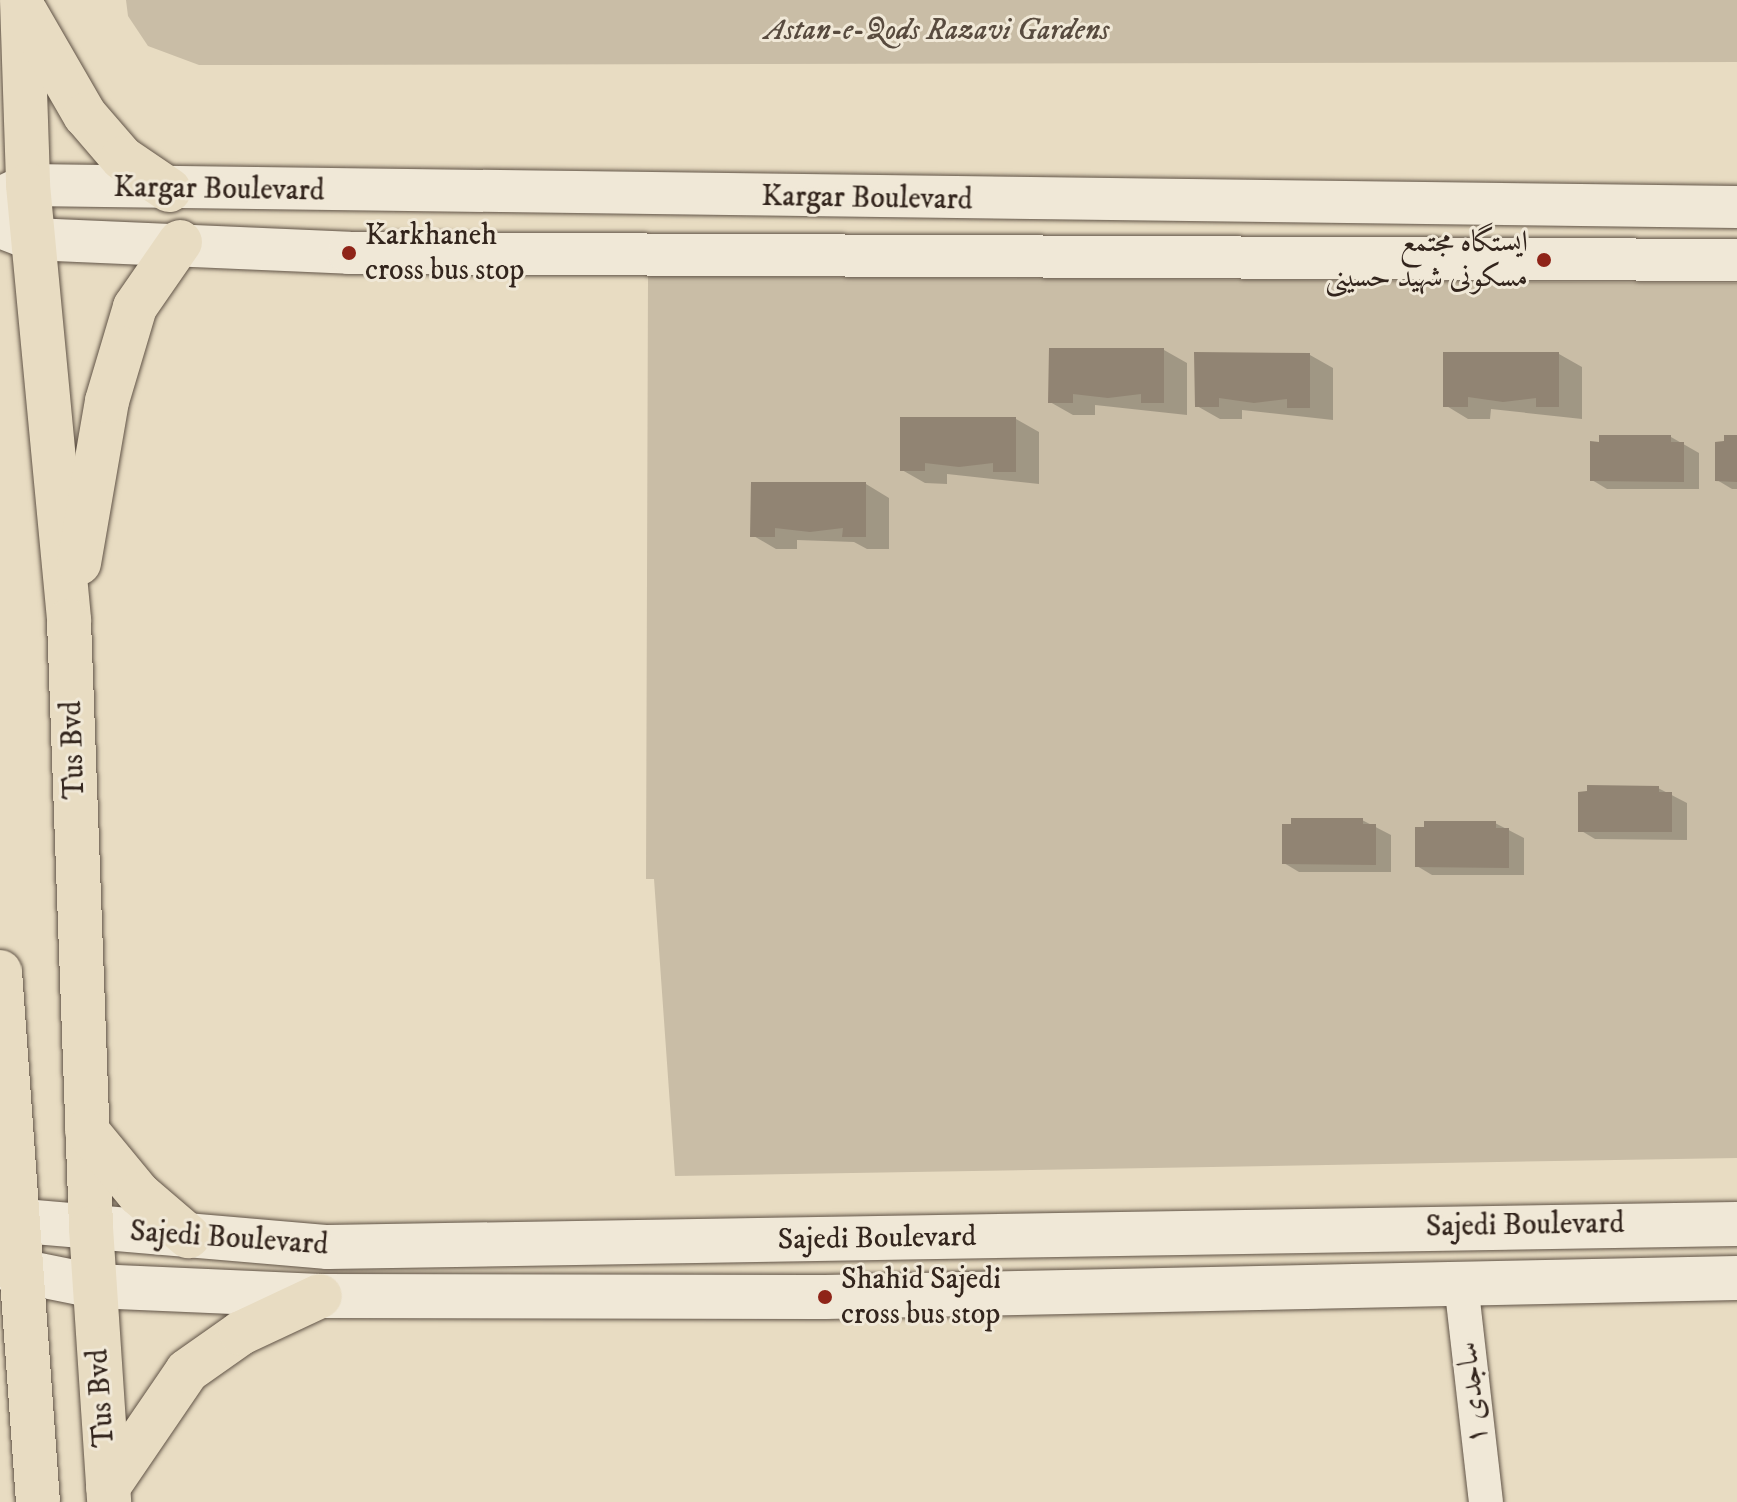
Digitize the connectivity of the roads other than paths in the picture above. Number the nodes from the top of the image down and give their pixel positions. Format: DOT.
graph roads {
  1 [pos="22,4"];
  2 [pos="169,190"];
  3 [pos="14,192"];
  4 [pos="1737,207"];
  5 [pos="16,233"];
  6 [pos="180,242"];
  7 [pos="1737,260"];
  8 [pos="69,621"];
  9 [pos="0,972"];
  10 [pos="87,1131"];
  11 [pos="9,1221"];
  12 [pos="1737,1224"];
  13 [pos="91,1228"];
  14 [pos="188,1236"];
  15 [pos="10,1268"];
  16 [pos="1737,1278"];
  17 [pos="1461,1283"];
  18 [pos="94,1286"];
  19 [pos="320,1296"];
  20 [pos="0,1396"];
  21 [pos="38,1494"];
  22 [pos="108,1494"];
  23 [pos="1486,1502"];
  1 -- 2 [label="main road"];
  1 -- 3 [label="main road, Tus Bvd"];
  2 -- 3 [label="street, Kargar Boulevard"];
  2 -- 4 [label="street, Kargar Boulevard"];
  3 -- 5 [label="main road, Tus Bvd"];
  5 -- 6 [label="street, Kargar Boulevard"];
  5 -- 8 [label="main road, Tus Bvd"];
  6 -- 7 [label="street, Kargar Boulevard"];
  6 -- 8 [label="main road"];
  8 -- 10 [label="main road, Tus Bvd"];
  9 -- 11 [label="main road"];
  10 -- 13 [label="main road, Tus Bvd"];
  10 -- 14 [label="main road"];
  11 -- 13 [label="main road, Sajedi Boulevard"];
  11 -- 15 [label="main road"];
  12 -- 14 [label="main road, Sajedi Boulevard"];
  13 -- 14 [label="main road, Sajedi Boulevard"];
  13 -- 18 [label="main road, Tus Bvd"];
  15 -- 18 [label="main road, Sajedi Boulevard"];
  15 -- 21 [label="main road"];
  16 -- 17 [label="main road, Sajedi Boulevard"];
  17 -- 19 [label="main road, Sajedi Boulevard"];
  17 -- 23 [label="street, ساجدی ۱"];
  18 -- 19 [label="main road, Sajedi Boulevard"];
  18 -- 22 [label="main road, Tus Bvd"];
  19 -- 22 [label="main road"];
  20 -- 21 [label="main road"];
}
